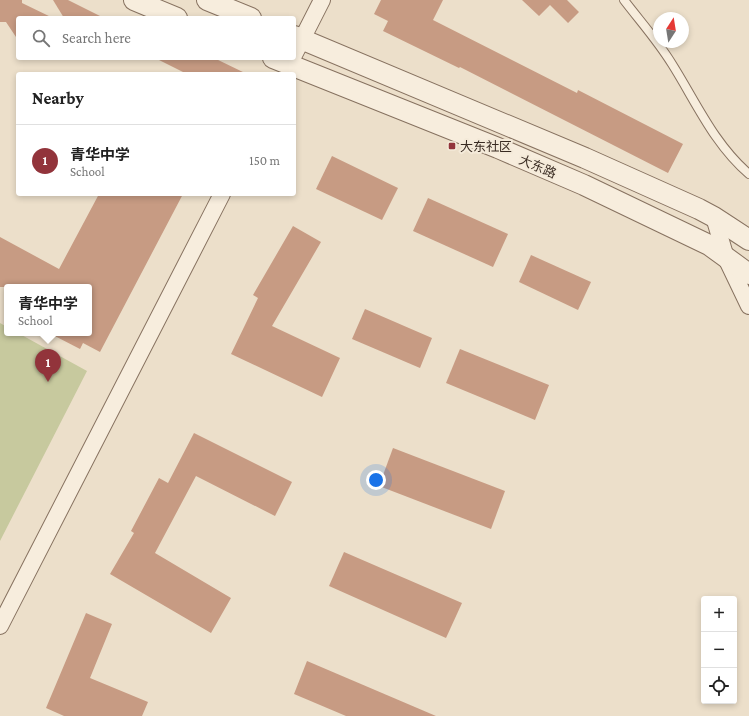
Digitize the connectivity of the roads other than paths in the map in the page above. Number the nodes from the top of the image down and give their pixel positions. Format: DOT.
graph roads {
  1 [pos="134,0"];
  2 [pos="207,0"];
  3 [pos="322,0"];
  4 [pos="624,0"];
  5 [pos="172,16"];
  6 [pos="246,16"];
  7 [pos="296,37"];
  8 [pos="296,46"];
  9 [pos="287,62"];
  10 [pos="749,174"];
  11 [pos="221,196"];
  12 [pos="714,217"];
  13 [pos="749,240"];
  14 [pos="726,258"];
  15 [pos="749,274"];
  16 [pos="749,306"];
  17 [pos="0,626"];
  1 -- 5 [label="street"];
  2 -- 6 [label="street"];
  3 -- 8 [label="street"];
  4 -- 10 [label="lane"];
  7 -- 12 [label="street, 大东路"];
  9 -- 14 [label="street, 大东路"];
  11 -- 17 [label="street"];
  12 -- 13 [label="street, 大东路"];
  12 -- 14 [label="street"];
  14 -- 15 [label="street, 大东路"];
  14 -- 16 [label="street"];
}
